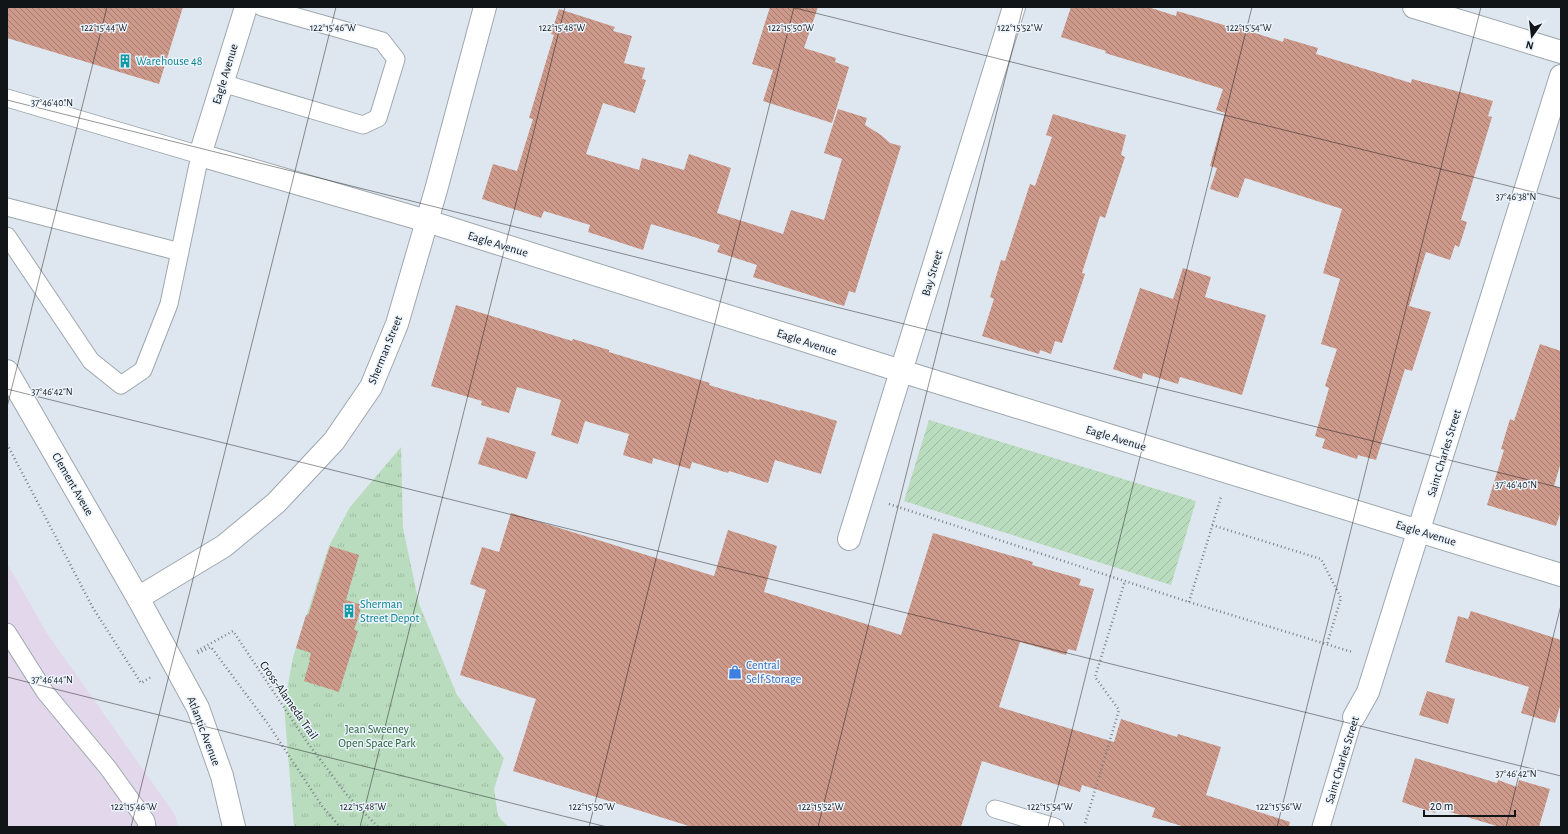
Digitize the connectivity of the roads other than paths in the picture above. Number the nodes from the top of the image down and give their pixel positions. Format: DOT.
graph roads {
  1 [pos="246,7"];
  2 [pos="262,7"];
  3 [pos="486,7"];
  4 [pos="1014,7"];
  5 [pos="1414,7"];
  6 [pos="1561,52"];
  7 [pos="1561,76"];
  8 [pos="222,83"];
  9 [pos="7,98"];
  10 [pos="200,155"];
  11 [pos="7,207"];
  12 [pos="427,221"];
  13 [pos="7,236"];
  14 [pos="180,252"];
  15 [pos="7,371"];
  16 [pos="901,372"];
  17 [pos="1419,531"];
  18 [pos="849,539"];
  19 [pos="1561,575"];
  20 [pos="138,598"];
  21 [pos="7,632"];
  22 [pos="1354,717"];
  23 [pos="995,809"];
  24 [pos="147,827"];
  25 [pos="234,827"];
  26 [pos="1055,827"];
  27 [pos="1321,827"];
  1 -- 8 [label="street, Eagle Avenue"];
  2 -- 8 [label="lane"];
  3 -- 12 [label="street, Sherman Street"];
  4 -- 16 [label="street, Bay Street"];
  5 -- 6 [label="street"];
  7 -- 17 [label="street, Saint Charles Street"];
  8 -- 10 [label="street, Eagle Avenue"];
  9 -- 10 [label="lane"];
  10 -- 12 [label="street, Eagle Avenue"];
  10 -- 14 [label="lane"];
  11 -- 14 [label="lane"];
  12 -- 16 [label="street, Eagle Avenue"];
  12 -- 20 [label="street, Sherman Street"];
  13 -- 14 [label="lane"];
  15 -- 20 [label="street, Clement Aveue"];
  16 -- 17 [label="street, Eagle Avenue"];
  16 -- 18 [label="street, Bay Street"];
  17 -- 19 [label="street, Eagle Avenue"];
  17 -- 22 [label="street, Saint Charles Street"];
  20 -- 25 [label="street, Atlantic Avenue"];
  21 -- 24 [label="lane"];
  22 -- 27 [label="lane, Saint Charles Street"];
  23 -- 26 [label="lane"];
}
